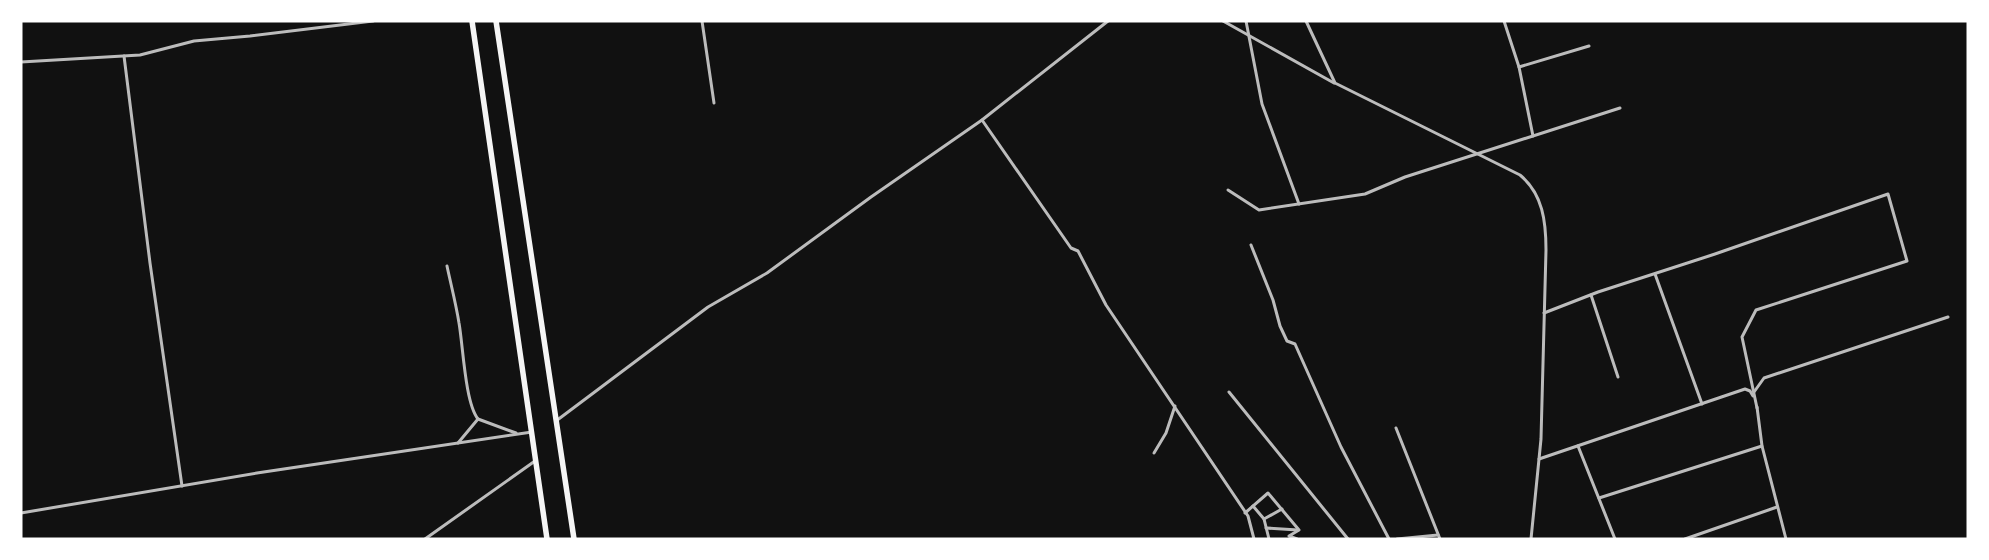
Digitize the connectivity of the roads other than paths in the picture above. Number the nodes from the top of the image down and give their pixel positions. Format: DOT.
graph roads {
  1 [pos="373,21"];
  2 [pos="472,21"];
  3 [pos="496,21"];
  4 [pos="702,21"];
  5 [pos="1108,21"];
  6 [pos="1223,21"];
  7 [pos="1246,21"];
  8 [pos="1306,21"];
  9 [pos="1504,21"];
  10 [pos="1250,36"];
  11 [pos="1589,46"];
  12 [pos="124,56"];
  13 [pos="21,62"];
  14 [pos="1519,67"];
  15 [pos="1335,83"];
  16 [pos="714,103"];
  17 [pos="1620,108"];
  18 [pos="982,120"];
  19 [pos="1533,136"];
  20 [pos="1478,154"];
  21 [pos="1228,190"];
  22 [pos="1299,204"];
  23 [pos="1251,245"];
  24 [pos="447,266"];
  25 [pos="1655,274"];
  26 [pos="1591,295"];
  27 [pos="1544,313"];
  28 [pos="1948,317"];
  29 [pos="1618,377"];
  30 [pos="1230,392"];
  31 [pos="1754,392"];
  32 [pos="1702,404"];
  33 [pos="1175,406"];
  34 [pos="1757,408"];
  35 [pos="478,419"];
  36 [pos="556,422"];
  37 [pos="1396,428"];
  38 [pos="532,432"];
  39 [pos="517,434"];
  40 [pos="458,442"];
  41 [pos="1578,446"];
  42 [pos="1762,446"];
  43 [pos="1154,453"];
  44 [pos="1539,459"];
  45 [pos="536,460"];
  46 [pos="182,486"];
  47 [pos="1599,498"];
  48 [pos="1253,506"];
  49 [pos="1777,507"];
  50 [pos="1282,509"];
  51 [pos="1245,512"];
  52 [pos="21,513"];
  53 [pos="1264,519"];
  54 [pos="1266,528"];
  55 [pos="1300,530"];
  56 [pos="1439,537"];
  57 [pos="425,539"];
  58 [pos="547,539"];
  59 [pos="574,539"];
  60 [pos="1254,539"];
  61 [pos="1269,539"];
  62 [pos="1297,539"];
  63 [pos="1348,539"];
  64 [pos="1389,539"];
  65 [pos="1397,539"];
  66 [pos="1531,539"];
  67 [pos="1615,539"];
  68 [pos="1685,539"];
  69 [pos="1786,539"];
  1 -- 12 [label="street"];
  2 -- 38 [label="highway"];
  3 -- 36 [label="highway"];
  4 -- 16 [label="street"];
  5 -- 18 [label="street"];
  6 -- 10 [label="street"];
  7 -- 10 [label="street"];
  8 -- 15 [label="street"];
  9 -- 14 [label="street"];
  10 -- 15 [label="street"];
  10 -- 22 [label="street"];
  11 -- 14 [label="street"];
  12 -- 13 [label="street"];
  12 -- 46 [label="street"];
  14 -- 19 [label="street"];
  15 -- 20 [label="street"];
  17 -- 19 [label="street"];
  18 -- 33 [label="street"];
  18 -- 36 [label="street"];
  19 -- 20 [label="street"];
  20 -- 22 [label="street"];
  20 -- 27 [label="street"];
  21 -- 22 [label="street"];
  23 -- 64 [label="street"];
  24 -- 35 [label="street"];
  25 -- 26 [label="street"];
  25 -- 31 [label="street"];
  25 -- 32 [label="street"];
  26 -- 27 [label="street"];
  26 -- 29 [label="street"];
  27 -- 44 [label="street"];
  28 -- 31 [label="street"];
  30 -- 63 [label="street"];
  31 -- 34 [label="street"];
  32 -- 34 [label="street"];
  32 -- 41 [label="street"];
  33 -- 43 [label="street"];
  33 -- 51 [label="street"];
  34 -- 42 [label="street"];
  35 -- 39 [label="street"];
  35 -- 40 [label="street"];
  36 -- 59 [label="highway"];
  37 -- 56 [label="street"];
  38 -- 39 [label="street"];
  38 -- 45 [label="highway"];
  39 -- 40 [label="street"];
  40 -- 46 [label="street"];
  41 -- 44 [label="street"];
  41 -- 47 [label="street"];
  42 -- 47 [label="street"];
  42 -- 49 [label="street"];
  44 -- 66 [label="street"];
  45 -- 57 [label="street"];
  45 -- 58 [label="highway"];
  46 -- 52 [label="street"];
  47 -- 67 [label="street"];
  48 -- 50 [label="street"];
  48 -- 51 [label="street"];
  48 -- 53 [label="street"];
  49 -- 68 [label="street"];
  49 -- 69 [label="street"];
  50 -- 53 [label="street"];
  50 -- 55 [label="street"];
  51 -- 60 [label="street"];
  53 -- 54 [label="street"];
  54 -- 55 [label="street"];
  54 -- 61 [label="street"];
  55 -- 62 [label="street"];
  56 -- 65 [label="street"];
}
